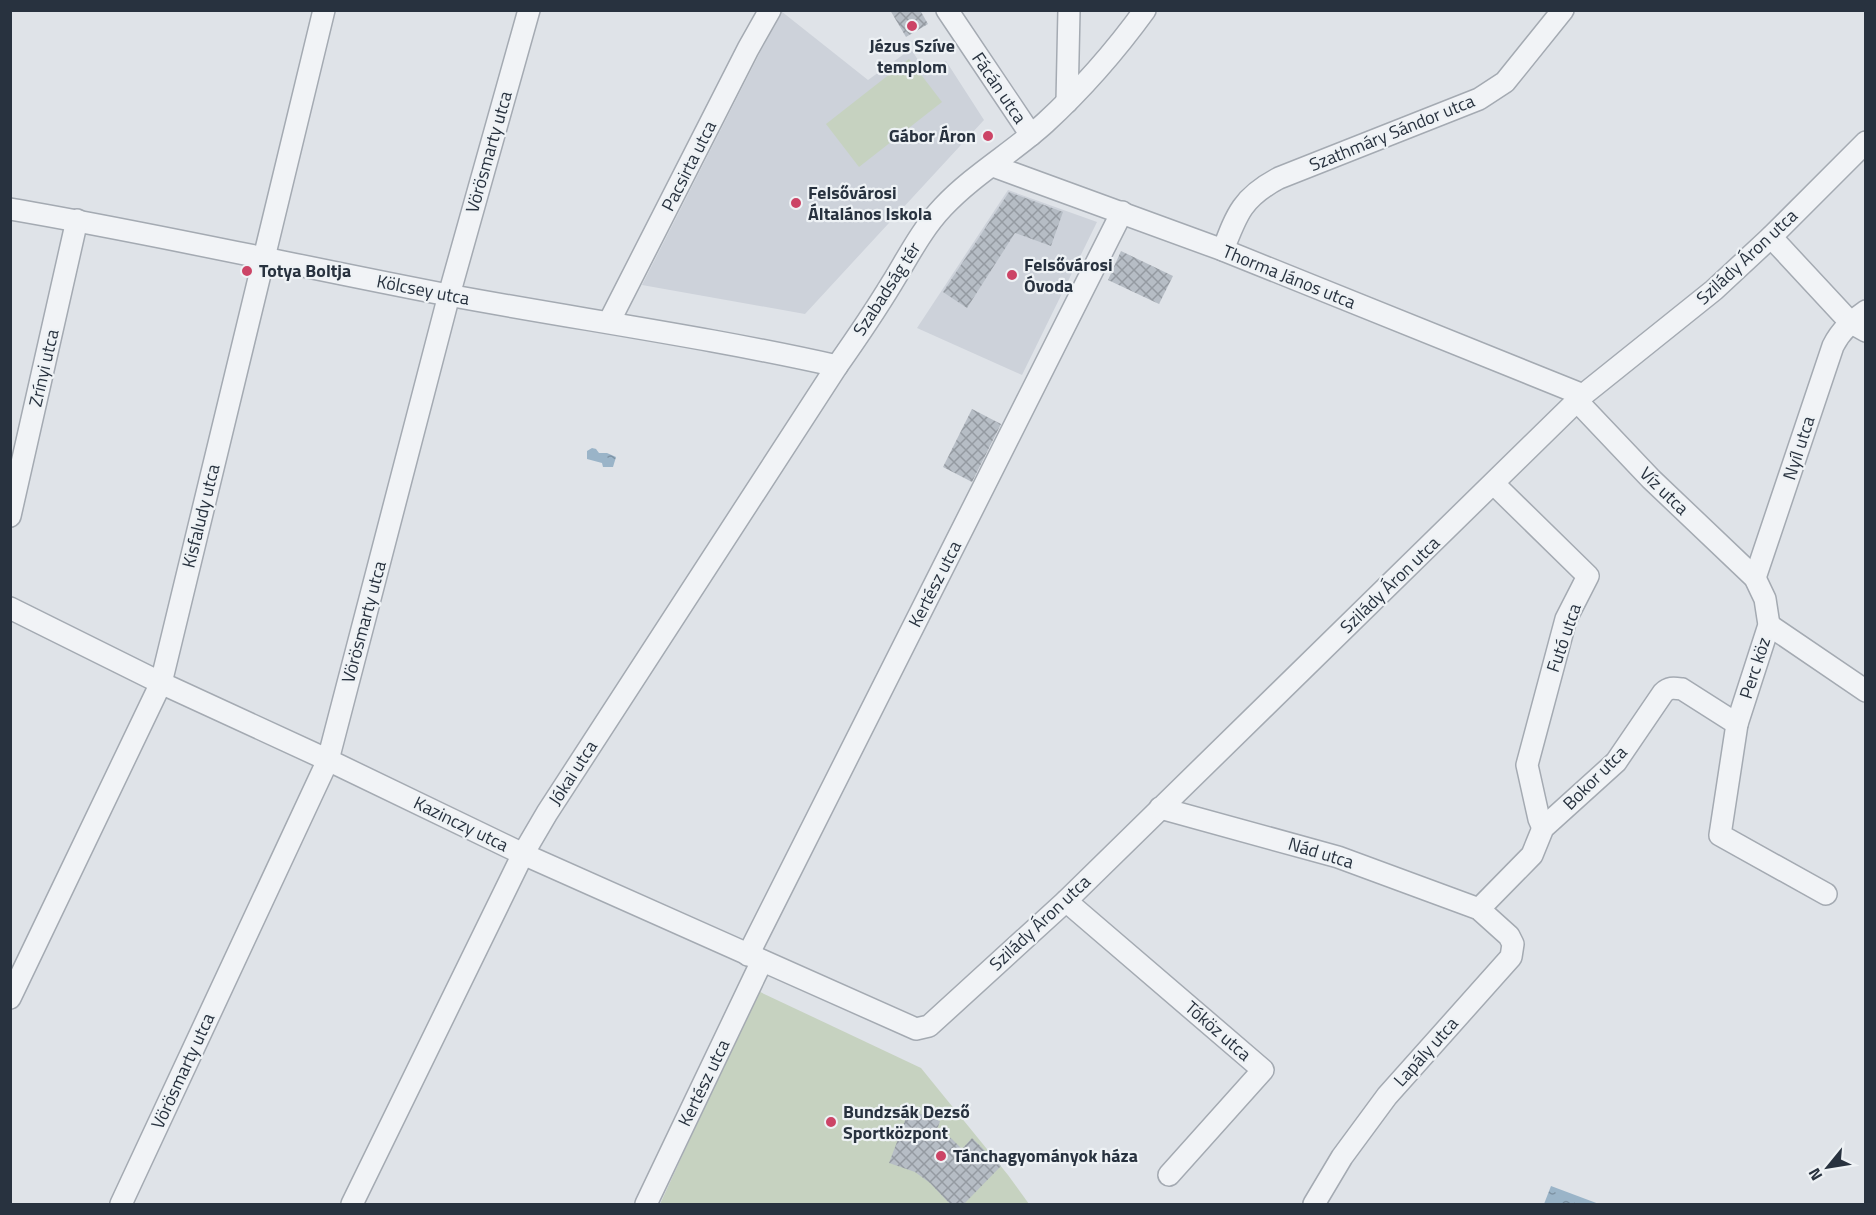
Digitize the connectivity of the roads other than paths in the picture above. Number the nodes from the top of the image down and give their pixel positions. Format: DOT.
graph roads {
  1 [pos="324,10"];
  2 [pos="529,10"];
  3 [pos="770,10"];
  4 [pos="947,10"];
  5 [pos="1069,10"];
  6 [pos="1145,10"];
  7 [pos="1563,10"];
  8 [pos="1067,102"];
  9 [pos="1031,135"];
  10 [pos="1866,142"];
  11 [pos="993,166"];
  12 [pos="10,208"];
  13 [pos="1122,212"];
  14 [pos="77,220"];
  15 [pos="1771,237"];
  16 [pos="1223,250"];
  17 [pos="264,259"];
  18 [pos="449,295"];
  19 [pos="1860,321"];
  20 [pos="609,322"];
  21 [pos="837,366"];
  22 [pos="1580,398"];
  23 [pos="1494,484"];
  24 [pos="10,516"];
  25 [pos="1755,578"];
  26 [pos="10,608"];
  27 [pos="1769,625"];
  28 [pos="161,683"];
  29 [pos="1866,691"];
  30 [pos="1737,724"];
  31 [pos="328,760"];
  32 [pos="1160,808"];
  33 [pos="1543,828"];
  34 [pos="523,854"];
  35 [pos="1826,894"];
  36 [pos="1066,901"];
  37 [pos="1479,909"];
  38 [pos="755,958"];
  39 [pos="10,998"];
  40 [pos="916,1029"];
  41 [pos="1169,1175"];
  42 [pos="121,1204"];
  43 [pos="352,1204"];
  44 [pos="646,1204"];
  45 [pos="1314,1204"];
  1 -- 17 [label="street, Kisfaludy utca"];
  2 -- 18 [label="street, Vörösmarty utca"];
  3 -- 20 [label="street, Pacsirta utca"];
  4 -- 9 [label="street, Fácán utca"];
  5 -- 8 [label="street"];
  6 -- 8 [label="street, Szabadság tér"];
  7 -- 16 [label="street, Szathmáry Sándor utca"];
  8 -- 9 [label="street, Szabadság tér"];
  9 -- 11 [label="street, Szabadság tér"];
  10 -- 15 [label="street, Szilády Áron utca"];
  11 -- 13 [label="street, Thorma János utca"];
  11 -- 21 [label="street, Szabadság tér"];
  12 -- 14 [label="street, Kölcsey utca"];
  13 -- 16 [label="street, Thorma János utca"];
  13 -- 38 [label="street, Kertész utca"];
  14 -- 17 [label="street, Kölcsey utca"];
  14 -- 24 [label="street, Zrínyi utca"];
  15 -- 19 [label="street"];
  15 -- 22 [label="street, Szilády Áron utca"];
  16 -- 22 [label="street, Thorma János utca"];
  17 -- 18 [label="street, Kölcsey utca"];
  17 -- 28 [label="street, Kisfaludy utca"];
  18 -- 20 [label="street, Kölcsey utca"];
  18 -- 31 [label="street, Vörösmarty utca"];
  19 -- 25 [label="street, Nyíl utca"];
  20 -- 21 [label="street, Kölcsey utca"];
  21 -- 34 [label="street, Jókai utca"];
  22 -- 23 [label="street, Szilády Áron utca"];
  22 -- 25 [label="street, Víz utca"];
  23 -- 32 [label="street, Szilády Áron utca"];
  23 -- 33 [label="street, Futó utca"];
  25 -- 27 [label="street, Perc köz"];
  26 -- 28 [label="street, Kazinczy utca"];
  27 -- 29 [label="street"];
  27 -- 30 [label="street, Perc köz"];
  28 -- 31 [label="street, Kazinczy utca"];
  28 -- 39 [label="street, Kisfaludy utca"];
  30 -- 33 [label="street, Bokor utca"];
  30 -- 35 [label="street"];
  31 -- 34 [label="street, Kazinczy utca"];
  31 -- 42 [label="street, Vörösmarty utca"];
  32 -- 36 [label="street, Szilády Áron utca"];
  32 -- 37 [label="street, Nád utca"];
  33 -- 37 [label="street, Bokor utca"];
  34 -- 38 [label="street, Kazinczy utca"];
  34 -- 43 [label="street, Jókai utca"];
  36 -- 40 [label="street, Szilády Áron utca"];
  36 -- 41 [label="street, Tóköz utca"];
  37 -- 45 [label="street, Lapály utca"];
  38 -- 40 [label="street, Kazinczy utca"];
  38 -- 44 [label="street, Kertész utca"];
}
